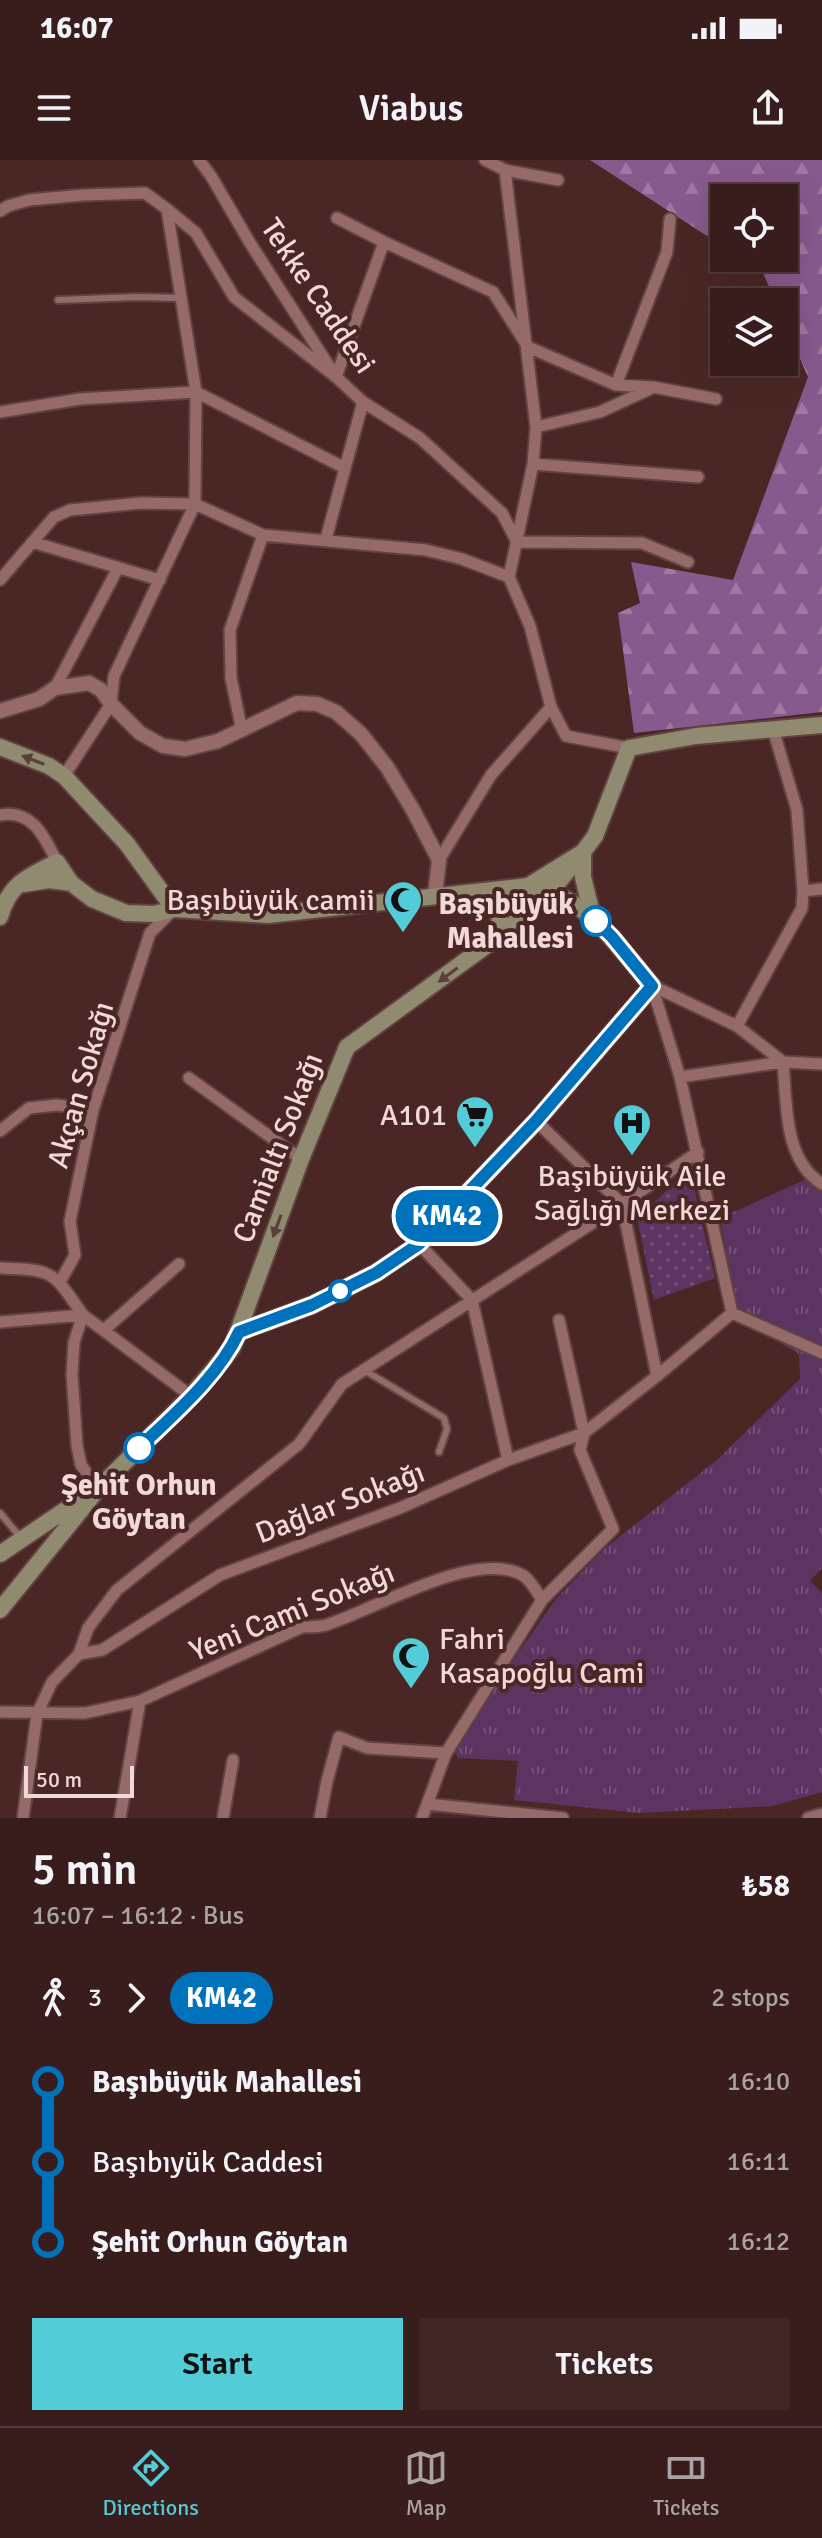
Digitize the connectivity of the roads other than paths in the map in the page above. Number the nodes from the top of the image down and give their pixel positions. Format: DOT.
graph roads {
  1 [pos="199,160"];
  2 [pos="485,160"];
  3 [pos="505,170"];
  4 [pos="558,180"];
  5 [pos="167,209"];
  6 [pos="0,211"];
  7 [pos="337,218"];
  8 [pos="670,219"];
  9 [pos="384,242"];
  10 [pos="181,298"];
  11 [pos="58,300"];
  12 [pos="528,347"];
  13 [pos="336,377"];
  14 [pos="616,385"];
  15 [pos="653,387"];
  16 [pos="196,392"];
  17 [pos="716,399"];
  18 [pos="363,402"];
  19 [pos="0,412"];
  20 [pos="536,427"];
  21 [pos="533,464"];
  22 [pos="345,468"];
  23 [pos="698,477"];
  24 [pos="195,504"];
  25 [pos="263,535"];
  26 [pos="326,539"];
  27 [pos="32,542"];
  28 [pos="517,542"];
  29 [pos="688,562"];
  30 [pos="118,568"];
  31 [pos="509,577"];
  32 [pos="0,580"];
  33 [pos="160,580"];
  34 [pos="55,688"];
  35 [pos="111,704"];
  36 [pos="551,707"];
  37 [pos="0,711"];
  38 [pos="822,725"];
  39 [pos="773,729"];
  40 [pos="242,731"];
  41 [pos="0,747"];
  42 [pos="629,748"];
  43 [pos="64,776"];
  44 [pos="0,815"];
  45 [pos="583,852"];
  46 [pos="439,860"];
  47 [pos="57,862"];
  48 [pos="71,883"];
  49 [pos="15,886"];
  50 [pos="528,886"];
  51 [pos="822,889"];
  52 [pos="552,890"];
  53 [pos="803,891"];
  54 [pos="435,895"];
  55 [pos="174,909"];
  56 [pos="0,917"];
  57 [pos="593,918"];
  58 [pos="498,937"];
  59 [pos="652,986"];
  60 [pos="737,1026"];
  61 [pos="783,1062"];
  62 [pos="822,1064"];
  63 [pos="680,1077"];
  64 [pos="189,1078"];
  65 [pos="93,1110"];
  66 [pos="536,1121"];
  67 [pos="0,1131"];
  68 [pos="698,1152"];
  69 [pos="301,1159"];
  70 [pos="822,1184"];
  71 [pos="622,1204"];
  72 [pos="419,1244"];
  73 [pos="179,1264"];
  74 [pos="0,1268"];
  75 [pos="60,1282"];
  76 [pos="472,1300"];
  77 [pos="732,1313"];
  78 [pos="83,1315"];
  79 [pos="559,1320"];
  80 [pos="0,1322"];
  81 [pos="105,1329"];
  82 [pos="239,1332"];
  83 [pos="822,1353"];
  84 [pos="364,1370"];
  85 [pos="657,1376"];
  86 [pos="191,1396"];
  87 [pos="584,1433"];
  88 [pos="439,1452"];
  89 [pos="508,1460"];
  90 [pos="98,1489"];
  91 [pos="0,1513"];
  92 [pos="22,1539"];
  93 [pos="0,1554"];
  94 [pos="542,1600"];
  95 [pos="0,1610"];
  96 [pos="79,1654"];
  97 [pos="140,1701"];
  98 [pos="0,1712"];
  99 [pos="37,1714"];
  100 [pos="446,1753"];
  101 [pos="233,1760"];
  102 [pos="427,1804"];
  103 [pos="822,1814"];
  104 [pos="23,1818"];
  105 [pos="120,1818"];
  106 [pos="223,1818"];
  107 [pos="320,1818"];
  108 [pos="422,1818"];
  109 [pos="563,1818"];
  110 [pos="808,1818"];
  1 -- 13 [label="street, Tekke Caddesi"];
  2 -- 3 [label="street"];
  3 -- 4 [label="street"];
  3 -- 12 [label="street"];
  5 -- 6 [label="street"];
  5 -- 10 [label="street"];
  5 -- 13 [label="street"];
  7 -- 9 [label="street"];
  8 -- 14 [label="street"];
  9 -- 12 [label="street"];
  9 -- 13 [label="street"];
  10 -- 11 [label="lane"];
  10 -- 16 [label="street"];
  12 -- 14 [label="street"];
  12 -- 20 [label="street"];
  13 -- 18 [label="street, Tekke Caddesi"];
  14 -- 15 [label="street"];
  15 -- 17 [label="street"];
  15 -- 20 [label="street"];
  16 -- 19 [label="street"];
  16 -- 22 [label="street"];
  16 -- 24 [label="street"];
  18 -- 22 [label="street"];
  18 -- 28 [label="street, Tekke Caddesi"];
  20 -- 21 [label="street"];
  21 -- 23 [label="street"];
  21 -- 28 [label="street"];
  22 -- 26 [label="street"];
  24 -- 25 [label="street"];
  24 -- 27 [label="street"];
  24 -- 33 [label="street"];
  25 -- 26 [label="street"];
  25 -- 40 [label="street"];
  26 -- 31 [label="street"];
  27 -- 30 [label="street"];
  27 -- 32 [label="street"];
  28 -- 29 [label="street"];
  28 -- 31 [label="street"];
  30 -- 33 [label="street"];
  30 -- 34 [label="street"];
  31 -- 36 [label="street"];
  33 -- 35 [label="street"];
  34 -- 35 [label="street"];
  34 -- 37 [label="street"];
  35 -- 40 [label="street"];
  35 -- 43 [label="street"];
  36 -- 42 [label="street"];
  36 -- 46 [label="street"];
  38 -- 39 [label="main road"];
  39 -- 42 [label="main road"];
  39 -- 53 [label="street"];
  40 -- 46 [label="street"];
  43 -- 41 [label="main road, one-way"];
  42 -- 45 [label="main road"];
  43 -- 55 [label="main road"];
  44 -- 47 [label="street"];
  45 -- 50 [label="main road"];
  45 -- 52 [label="main road, Camialtı Sokağı"];
  45 -- 57 [label="main road"];
  46 -- 54 [label="street"];
  47 -- 48 [label="main road"];
  47 -- 49 [label="main road"];
  48 -- 49 [label="main road"];
  48 -- 55 [label="main road"];
  49 -- 56 [label="main road"];
  50 -- 52 [label="main road"];
  50 -- 54 [label="main road"];
  51 -- 53 [label="street"];
  52 -- 57 [label="main road"];
  52 -- 58 [label="main road, Camialtı Sokağı"];
  53 -- 60 [label="street"];
  54 -- 55 [label="main road"];
  54 -- 58 [label="main road"];
  55 -- 65 [label="street, Akçan Sokağı"];
  57 -- 59 [label="main road"];
  58 -- 69 [label="main road, Camialtı Sokağı, one-way"];
  59 -- 60 [label="street"];
  59 -- 63 [label="street"];
  59 -- 66 [label="main road"];
  60 -- 61 [label="street"];
  61 -- 62 [label="street"];
  61 -- 63 [label="street"];
  61 -- 70 [label="street"];
  63 -- 68 [label="street"];
  64 -- 69 [label="street"];
  65 -- 67 [label="street"];
  65 -- 75 [label="street, Akçan Sokağı"];
  66 -- 71 [label="street"];
  66 -- 72 [label="main road"];
  68 -- 71 [label="street"];
  68 -- 77 [label="street"];
  69 -- 82 [label="main road, Camialtı Sokağı, one-way"];
  71 -- 76 [label="street"];
  71 -- 85 [label="street"];
  72 -- 76 [label="street"];
  72 -- 82 [label="main road"];
  73 -- 81 [label="street"];
  74 -- 75 [label="street"];
  75 -- 78 [label="street"];
  76 -- 84 [label="street"];
  76 -- 89 [label="street"];
  77 -- 83 [label="street"];
  77 -- 85 [label="street, Dağlar Sokağı"];
  78 -- 80 [label="street"];
  78 -- 81 [label="street"];
  78 -- 90 [label="street"];
  79 -- 87 [label="street"];
  81 -- 86 [label="street"];
  82 -- 86 [label="main road, Camialtı Sokağı"];
  84 -- 88 [label="lane"];
  84 -- 96 [label="street"];
  85 -- 87 [label="street, Dağlar Sokağı"];
  86 -- 90 [label="main road, Camialtı Sokağı"];
  87 -- 89 [label="street, Dağlar Sokağı"];
  87 -- 94 [label="street"];
  89 -- 96 [label="street, Dağlar Sokağı"];
  90 -- 92 [label="main road"];
  90 -- 95 [label="main road"];
  91 -- 92 [label="lane"];
  92 -- 93 [label="main road"];
  94 -- 97 [label="street, Yeni Cami Sokağı"];
  94 -- 100 [label="street"];
  96 -- 99 [label="street"];
  97 -- 99 [label="street, Yeni Cami Sokağı"];
  97 -- 105 [label="street"];
  98 -- 99 [label="street, Yeni Cami Sokağı"];
  99 -- 104 [label="street"];
  100 -- 102 [label="street"];
  100 -- 107 [label="street"];
  101 -- 106 [label="street"];
  102 -- 108 [label="street"];
  102 -- 109 [label="street"];
  103 -- 110 [label="street"];
}
